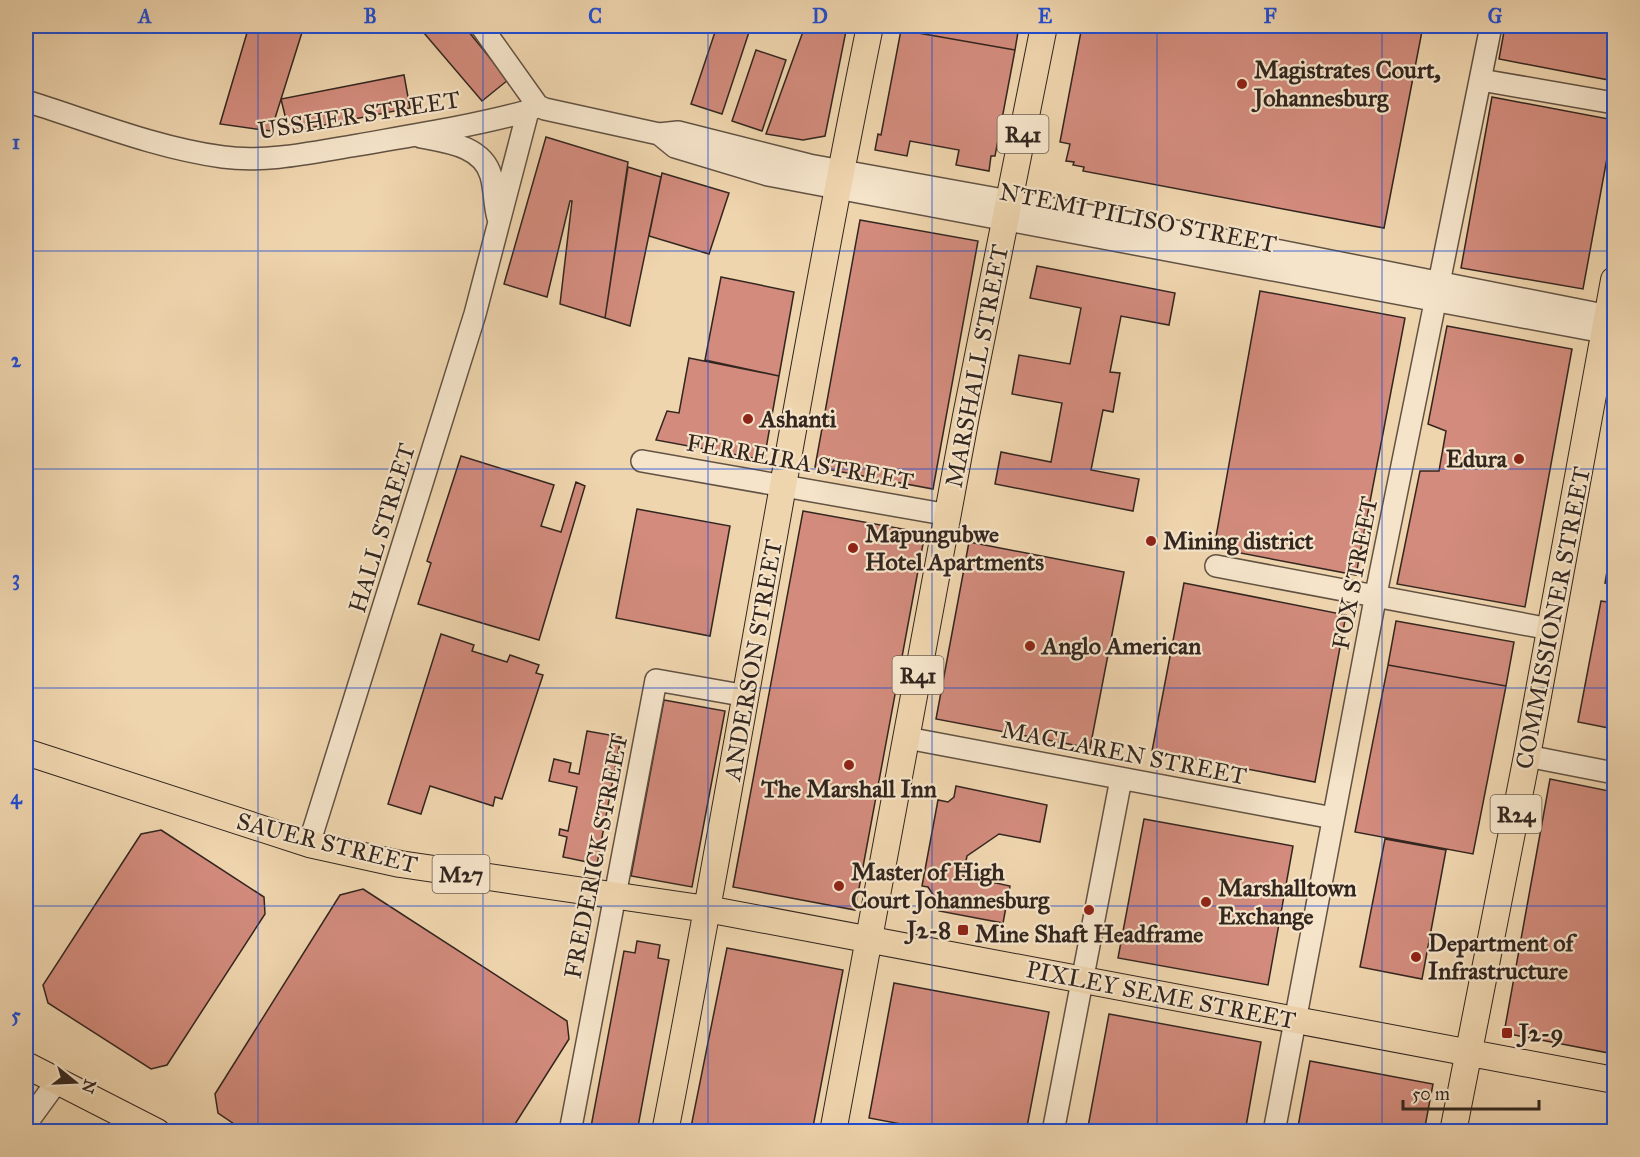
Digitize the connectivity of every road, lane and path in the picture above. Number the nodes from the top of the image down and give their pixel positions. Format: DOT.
graph roads {
  1 [pos="481,26"];
  2 [pos="870,26"];
  3 [pos="1044,26"];
  4 [pos="1491,26"];
  5 [pos="1481,80"];
  6 [pos="26,101"];
  7 [pos="1614,103"];
  8 [pos="533,109"];
  9 [pos="414,135"];
  10 [pos="839,180"];
  11 [pos="1007,211"];
  12 [pos="500,227"];
  13 [pos="1614,280"];
  14 [pos="1439,291"];
  15 [pos="1611,325"];
  16 [pos="642,461"];
  17 [pos="785,485"];
  18 [pos="949,515"];
  19 [pos="1216,566"];
  20 [pos="1376,594"];
  21 [pos="1550,629"];
  22 [pos="747,696"];
  23 [pos="907,738"];
  24 [pos="26,752"];
  25 [pos="1527,756"];
  26 [pos="1614,772"];
  27 [pos="1121,778"];
  28 [pos="1333,818"];
  29 [pos="309,844"];
  30 [pos="614,894"];
  31 [pos="707,909"];
  32 [pos="871,940"];
  33 [pos="1083,981"];
  34 [pos="1295,1021"];
  35 [pos="1467,1053"];
  36 [pos="26,1065"];
  37 [pos="58,1080"];
  38 [pos="1614,1080"];
  39 [pos="26,1124"];
  40 [pos="157,1131"];
  41 [pos="570,1131"];
  42 [pos="665,1131"];
  43 [pos="833,1131"];
  44 [pos="1053,1131"];
  45 [pos="1274,1131"];
  46 [pos="1453,1131"];
  1 -- 8 [label="street"];
  2 -- 10 [label="main road, ANDERSON STREET"];
  3 -- 11 [label="main road, MARSHALL STREET / R41"];
  4 -- 5 [label="street, FOX STREET"];
  5 -- 7 [label="street"];
  5 -- 14 [label="street, FOX STREET"];
  6 -- 9 [label="street, USSHER STREET"];
  8 -- 9 [label="street, USSHER STREET"];
  8 -- 10 [label="street, NTEMI PILISO STREET"];
  8 -- 12 [label="street, HALL STREET"];
  9 -- 12 [label="street, HALL STREET"];
  10 -- 11 [label="street, NTEMI PILISO STREET"];
  10 -- 17 [label="main road, ANDERSON STREET"];
  11 -- 14 [label="street, NTEMI PILISO STREET"];
  11 -- 18 [label="main road, MARSHALL STREET / R41"];
  12 -- 29 [label="street, HALL STREET"];
  13 -- 15 [label="main road, COMMISSIONER STREET / R24"];
  14 -- 15 [label="street, NTEMI PILISO STREET"];
  14 -- 20 [label="street, FOX STREET"];
  15 -- 21 [label="main road, COMMISSIONER STREET / R24"];
  16 -- 17 [label="street, FERREIRA STREET"];
  17 -- 18 [label="street, FERREIRA STREET"];
  17 -- 22 [label="main road, ANDERSON STREET"];
  18 -- 23 [label="main road, MARSHALL STREET / R41"];
  19 -- 20 [label="street"];
  20 -- 21 [label="street"];
  20 -- 28 [label="street, FOX STREET"];
  21 -- 25 [label="main road, COMMISSIONER STREET / R24"];
  22 -- 30 [label="street, FREDERICK STREET"];
  22 -- 31 [label="main road, ANDERSON STREET"];
  23 -- 27 [label="street, MACLAREN STREET"];
  23 -- 32 [label="main road, MARSHALL STREET / R41"];
  24 -- 29 [label="main road, SAUER STREET / M27"];
  25 -- 26 [label="street"];
  25 -- 35 [label="main road, COMMISSIONER STREET / R24"];
  27 -- 28 [label="street, MACLAREN STREET"];
  27 -- 33 [label="street"];
  28 -- 34 [label="street, FOX STREET"];
  29 -- 30 [label="main road, SAUER STREET / M27"];
  30 -- 31 [label="main road, SAUER STREET / M27"];
  30 -- 41 [label="street, FREDERICK STREET"];
  31 -- 32 [label="main road, PIXLEY SEME STREET / M27"];
  31 -- 42 [label="main road, ANDERSON STREET"];
  32 -- 33 [label="main road, PIXLEY SEME STREET / M27"];
  32 -- 43 [label="main road, MARSHALL STREET / R41"];
  33 -- 34 [label="main road, PIXLEY SEME STREET / M27"];
  33 -- 44 [label="street"];
  34 -- 35 [label="main road, PIXLEY SEME STREET / M27"];
  34 -- 45 [label="street, FOX STREET"];
  35 -- 38 [label="main road, PIXLEY SEME STREET / M27"];
  35 -- 46 [label="main road, COMMISSIONER STREET / R24"];
  36 -- 37 [label="main road"];
  37 -- 39 [label="street"];
  37 -- 40 [label="main road"];
}
